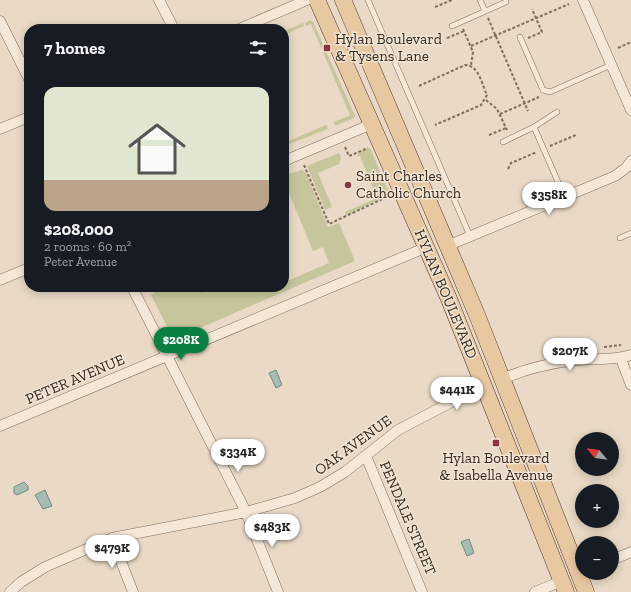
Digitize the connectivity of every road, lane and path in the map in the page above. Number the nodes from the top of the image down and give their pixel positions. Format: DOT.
graph roads {
  1 [pos="159,0"];
  2 [pos="307,0"];
  3 [pos="317,0"];
  4 [pos="343,0"];
  5 [pos="368,0"];
  6 [pos="452,0"];
  7 [pos="480,0"];
  8 [pos="583,0"];
  9 [pos="506,2"];
  10 [pos="569,4"];
  11 [pos="435,7"];
  12 [pos="532,9"];
  13 [pos="485,11"];
  14 [pos="536,18"];
  15 [pos="0,21"];
  16 [pos="171,24"];
  17 [pos="251,24"];
  18 [pos="452,26"];
  19 [pos="493,28"];
  20 [pos="496,35"];
  21 [pos="447,38"];
  22 [pos="521,39"];
  23 [pos="631,42"];
  24 [pos="471,46"];
  25 [pos="618,48"];
  26 [pos="470,65"];
  27 [pos="611,65"];
  28 [pos="24,70"];
  29 [pos="418,86"];
  30 [pos="540,97"];
  31 [pos="486,100"];
  32 [pos="525,104"];
  33 [pos="528,110"];
  34 [pos="631,110"];
  35 [pos="557,112"];
  36 [pos="500,114"];
  37 [pos="24,119"];
  38 [pos="372,124"];
  39 [pos="435,125"];
  40 [pos="534,127"];
  41 [pos="0,129"];
  42 [pos="489,135"];
  43 [pos="576,135"];
  44 [pos="503,142"];
  45 [pos="370,146"];
  46 [pos="345,147"];
  47 [pos="544,149"];
  48 [pos="289,159"];
  49 [pos="631,161"];
  50 [pos="304,164"];
  51 [pos="508,169"];
  52 [pos="392,195"];
  53 [pos="565,198"];
  54 [pos="631,233"];
  55 [pos="470,236"];
  56 [pos="620,238"];
  57 [pos="447,246"];
  58 [pos="427,247"];
  59 [pos="24,270"];
  60 [pos="0,280"];
  61 [pos="134,292"];
  62 [pos="621,345"];
  63 [pos="598,348"];
  64 [pos="631,355"];
  65 [pos="166,357"];
  66 [pos="621,359"];
  67 [pos="502,378"];
  68 [pos="484,385"];
  69 [pos="631,385"];
  70 [pos="0,426"];
  71 [pos="366,456"];
  72 [pos="246,512"];
  73 [pos="112,538"];
  74 [pos="631,552"];
  75 [pos="619,557"];
  76 [pos="575,560"];
  77 [pos="582,580"];
  78 [pos="564,586"];
  79 [pos="10,592"];
  80 [pos="133,592"];
  81 [pos="278,592"];
  82 [pos="422,592"];
  83 [pos="535,592"];
  84 [pos="586,592"];
  1 -- 16 [label="street"];
  2 -- 17 [label="street"];
  3 -- 38 [label="main road, HYLAN BOULEVARD"];
  4 -- 57 [label="main road, HYLAN BOULEVARD"];
  5 -- 55 [label="lane"];
  6 -- 11 [label="path"];
  7 -- 13 [label="lane"];
  8 -- 27 [label="street"];
  9 -- 13 [label="lane"];
  10 -- 14 [label="path"];
  12 -- 14 [label="path"];
  13 -- 18 [label="lane"];
  14 -- 20 [label="path"];
  14 -- 22 [label="path"];
  15 -- 28 [label="street"];
  19 -- 20 [label="path"];
  20 -- 24 [label="path"];
  20 -- 32 [label="path"];
  21 -- 24 [label="path"];
  22 -- 27 [label="lane"];
  23 -- 25 [label="path"];
  24 -- 26 [label="path"];
  26 -- 29 [label="path"];
  26 -- 31 [label="path"];
  27 -- 34 [label="street"];
  30 -- 32 [label="path"];
  31 -- 36 [label="path"];
  31 -- 39 [label="path"];
  32 -- 33 [label="path"];
  32 -- 36 [label="path"];
  35 -- 40 [label="lane"];
  36 -- 42 [label="path"];
  37 -- 41 [label="street"];
  38 -- 48 [label="street"];
  38 -- 58 [label="main road, HYLAN BOULEVARD"];
  40 -- 44 [label="lane"];
  40 -- 47 [label="lane"];
  43 -- 47 [label="path"];
  45 -- 46 [label="path"];
  47 -- 51 [label="path"];
  47 -- 53 [label="lane"];
  49 -- 53 [label="street"];
  50 -- 52 [label="path"];
  53 -- 55 [label="street"];
  54 -- 56 [label="lane"];
  55 -- 57 [label="street"];
  57 -- 67 [label="main road, HYLAN BOULEVARD"];
  58 -- 65 [label="street, PETER AVENUE"];
  58 -- 68 [label="main road, HYLAN BOULEVARD"];
  59 -- 60 [label="street"];
  61 -- 65 [label="street"];
  62 -- 63 [label="path"];
  64 -- 66 [label="street"];
  65 -- 70 [label="street, PETER AVENUE"];
  65 -- 72 [label="street"];
  66 -- 67 [label="street"];
  66 -- 69 [label="street"];
  67 -- 76 [label="main road, HYLAN BOULEVARD"];
  68 -- 71 [label="street, OAK AVENUE"];
  68 -- 78 [label="main road, HYLAN BOULEVARD"];
  71 -- 72 [label="street, OAK AVENUE"];
  71 -- 82 [label="street, PENDALE STREET"];
  72 -- 73 [label="street, OAK AVENUE"];
  72 -- 81 [label="street"];
  73 -- 79 [label="street, OAK AVENUE"];
  73 -- 80 [label="street"];
  74 -- 75 [label="street"];
  77 -- 84 [label="main road, HYLAN BOULEVARD"];
  78 -- 83 [label="street"];
}
